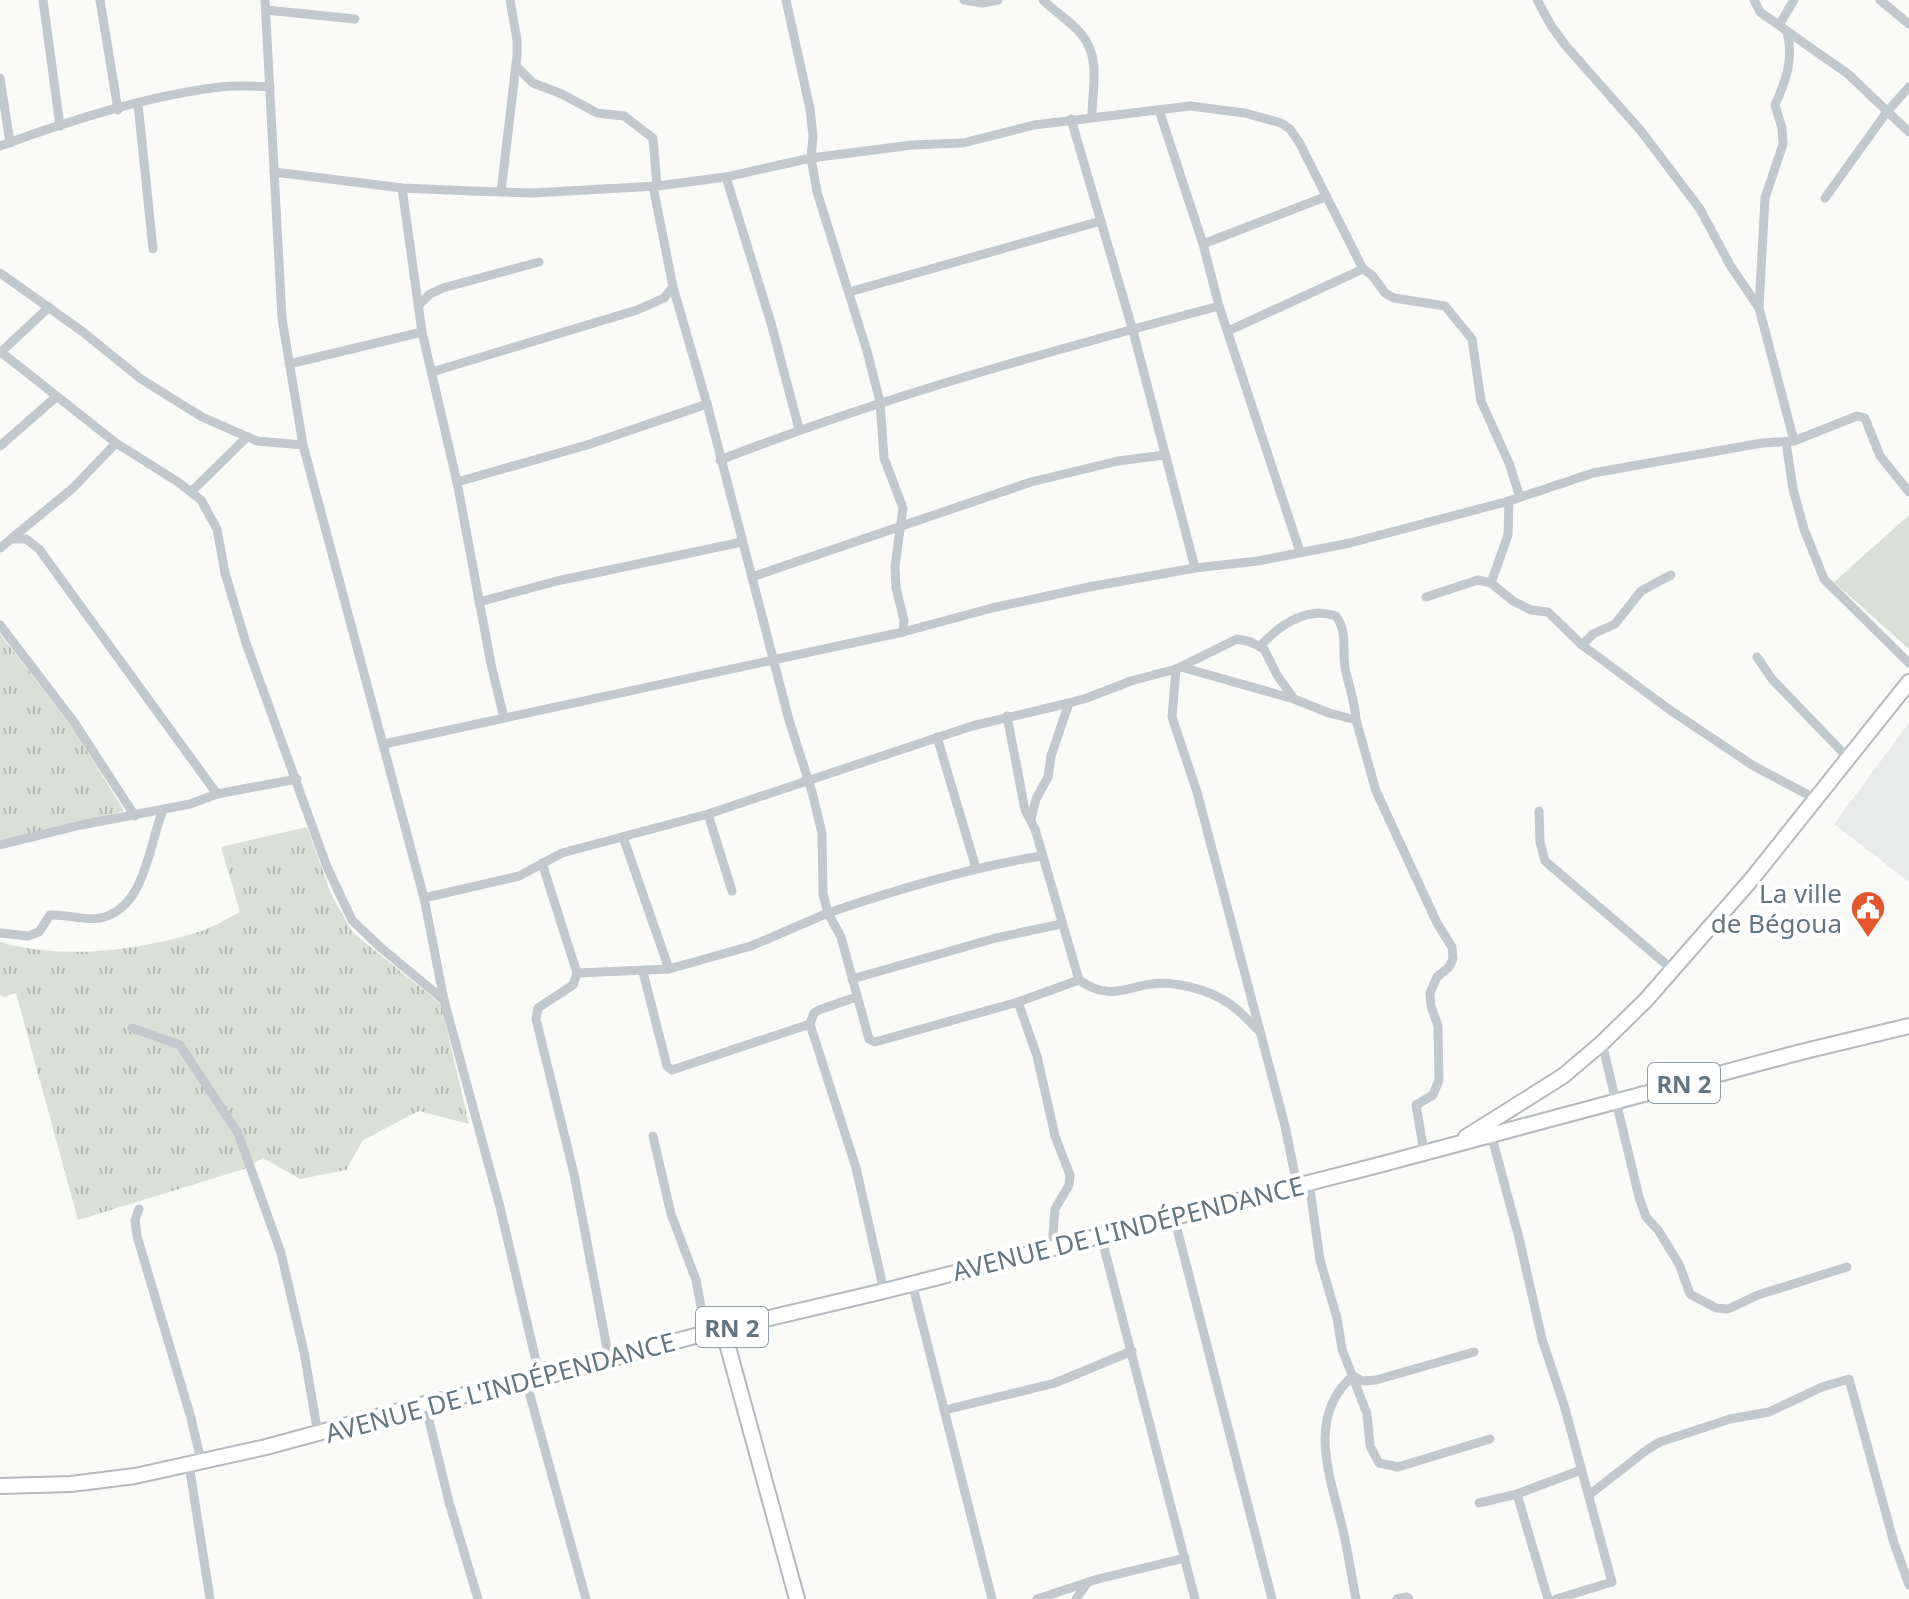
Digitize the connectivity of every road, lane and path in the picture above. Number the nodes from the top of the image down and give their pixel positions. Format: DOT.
graph roads {
  1 [pos="43,0"];
  2 [pos="100,0"];
  3 [pos="510,0"];
  4 [pos="786,0"];
  5 [pos="964,0"];
  6 [pos="998,0"];
  7 [pos="1043,0"];
  8 [pos="1537,0"];
  9 [pos="1754,0"];
  10 [pos="1794,0"];
  11 [pos="1880,0"];
  12 [pos="265,5"];
  13 [pos="355,19"];
  14 [pos="1909,24"];
  15 [pos="1783,29"];
  16 [pos="516,66"];
  17 [pos="0,78"];
  18 [pos="270,87"];
  19 [pos="1909,87"];
  20 [pos="138,104"];
  21 [pos="118,110"];
  22 [pos="1159,110"];
  23 [pos="1886,113"];
  24 [pos="1092,116"];
  25 [pos="1071,119"];
  26 [pos="60,126"];
  27 [pos="1909,132"];
  28 [pos="5,144"];
  29 [pos="811,158"];
  30 [pos="274,172"];
  31 [pos="726,177"];
  32 [pos="655,186"];
  33 [pos="402,188"];
  34 [pos="501,192"];
  35 [pos="1325,197"];
  36 [pos="1825,198"];
  37 [pos="1101,221"];
  38 [pos="1203,244"];
  39 [pos="153,249"];
  40 [pos="539,262"];
  41 [pos="1363,269"];
  42 [pos="0,273"];
  43 [pos="673,287"];
  44 [pos="849,292"];
  45 [pos="418,306"];
  46 [pos="1219,306"];
  47 [pos="49,307"];
  48 [pos="1759,308"];
  49 [pos="1133,331"];
  50 [pos="1228,331"];
  51 [pos="422,332"];
  52 [pos="0,352"];
  53 [pos="289,364"];
  54 [pos="432,372"];
  55 [pos="56,397"];
  56 [pos="880,402"];
  57 [pos="707,404"];
  58 [pos="799,429"];
  59 [pos="247,437"];
  60 [pos="1790,442"];
  61 [pos="116,443"];
  62 [pos="303,445"];
  63 [pos="0,446"];
  64 [pos="1165,455"];
  65 [pos="720,460"];
  66 [pos="457,482"];
  67 [pos="191,492"];
  68 [pos="1909,492"];
  69 [pos="1520,497"];
  70 [pos="1509,501"];
  71 [pos="899,526"];
  72 [pos="11,539"];
  73 [pos="742,542"];
  74 [pos="0,548"];
  75 [pos="1300,552"];
  76 [pos="1195,568"];
  77 [pos="1671,575"];
  78 [pos="752,577"];
  79 [pos="1491,583"];
  80 [pos="1426,597"];
  81 [pos="479,602"];
  82 [pos="0,625"];
  83 [pos="903,632"];
  84 [pos="1582,645"];
  85 [pos="1260,646"];
  86 [pos="1757,657"];
  87 [pos="775,659"];
  88 [pos="1197,660"];
  89 [pos="1909,663"];
  90 [pos="1178,668"];
  91 [pos="1203,674"];
  92 [pos="1909,682"];
  93 [pos="1294,699"];
  94 [pos="1069,703"];
  95 [pos="1007,716"];
  96 [pos="504,718"];
  97 [pos="1356,720"];
  98 [pos="937,737"];
  99 [pos="384,744"];
  100 [pos="1848,758"];
  101 [pos="297,779"];
  102 [pos="808,782"];
  103 [pos="217,794"];
  104 [pos="1816,799"];
  105 [pos="163,810"];
  106 [pos="1539,811"];
  107 [pos="708,814"];
  108 [pos="135,816"];
  109 [pos="1031,819"];
  110 [pos="623,837"];
  111 [pos="0,845"];
  112 [pos="1041,856"];
  113 [pos="542,863"];
  114 [pos="976,868"];
  115 [pos="732,891"];
  116 [pos="424,898"];
  117 [pos="828,913"];
  118 [pos="1061,924"];
  119 [pos="0,933"];
  120 [pos="669,969"];
  121 [pos="1674,971"];
  122 [pos="643,972"];
  123 [pos="577,973"];
  124 [pos="852,979"];
  125 [pos="1079,980"];
  126 [pos="856,997"];
  127 [pos="444,1000"];
  128 [pos="1018,1002"];
  129 [pos="810,1024"];
  130 [pos="1909,1026"];
  131 [pos="132,1028"];
  132 [pos="1260,1032"];
  133 [pos="1602,1043"];
  134 [pos="1616,1101"];
  135 [pos="1491,1134"];
  136 [pos="653,1136"];
  137 [pos="1459,1141"];
  138 [pos="1424,1152"];
  139 [pos="1303,1183"];
  140 [pos="139,1209"];
  141 [pos="1174,1217"];
  142 [pos="1101,1236"];
  143 [pos="1052,1247"];
  144 [pos="1847,1267"];
  145 [pos="912,1283"];
  146 [pos="884,1291"];
  147 [pos="723,1329"];
  148 [pos="706,1333"];
  149 [pos="1132,1351"];
  150 [pos="1474,1352"];
  151 [pos="609,1359"];
  152 [pos="1353,1376"];
  153 [pos="533,1379"];
  154 [pos="425,1404"];
  155 [pos="945,1410"];
  156 [pos="318,1434"];
  157 [pos="1490,1439"];
  158 [pos="195,1463"];
  159 [pos="1581,1470"];
  160 [pos="0,1486"];
  161 [pos="1517,1494"];
  162 [pos="1589,1495"];
  163 [pos="1479,1503"];
  164 [pos="1185,1558"];
  165 [pos="1088,1582"];
  166 [pos="1909,1585"];
  167 [pos="210,1599"];
  168 [pos="478,1599"];
  169 [pos="586,1599"];
  170 [pos="797,1599"];
  171 [pos="992,1599"];
  172 [pos="1037,1599"];
  173 [pos="1076,1599"];
  174 [pos="1195,1599"];
  175 [pos="1272,1599"];
  176 [pos="1356,1599"];
  177 [pos="1397,1599"];
  178 [pos="1409,1599"];
  179 [pos="1548,1599"];
  180 [pos="1556,1599"];
  1 -- 26 [label="street"];
  2 -- 21 [label="street"];
  3 -- 16 [label="street"];
  4 -- 29 [label="street"];
  5 -- 6 [label="street"];
  7 -- 24 [label="street"];
  8 -- 48 [label="street"];
  9 -- 15 [label="street"];
  10 -- 15 [label="street"];
  11 -- 14 [label="street"];
  12 -- 13 [label="street"];
  12 -- 18 [label="street"];
  15 -- 23 [label="street"];
  15 -- 48 [label="street"];
  16 -- 32 [label="street"];
  16 -- 34 [label="street"];
  17 -- 28 [label="street"];
  18 -- 20 [label="street"];
  18 -- 30 [label="street"];
  19 -- 23 [label="street"];
  20 -- 21 [label="street"];
  20 -- 39 [label="street"];
  21 -- 26 [label="street"];
  22 -- 24 [label="street"];
  22 -- 35 [label="street"];
  22 -- 38 [label="street"];
  23 -- 27 [label="street"];
  23 -- 36 [label="street"];
  24 -- 25 [label="street"];
  25 -- 29 [label="street"];
  25 -- 37 [label="street"];
  26 -- 28 [label="street"];
  29 -- 31 [label="street"];
  29 -- 44 [label="street"];
  30 -- 33 [label="street"];
  30 -- 53 [label="street"];
  31 -- 32 [label="street"];
  31 -- 58 [label="street"];
  32 -- 34 [label="street"];
  32 -- 43 [label="street"];
  33 -- 34 [label="street"];
  33 -- 45 [label="street"];
  35 -- 38 [label="street"];
  35 -- 41 [label="street"];
  37 -- 44 [label="street"];
  37 -- 49 [label="street"];
  38 -- 46 [label="street"];
  40 -- 45 [label="street"];
  41 -- 50 [label="street"];
  41 -- 69 [label="street"];
  42 -- 47 [label="street"];
  43 -- 54 [label="street"];
  43 -- 57 [label="street"];
  44 -- 56 [label="street"];
  45 -- 51 [label="street"];
  46 -- 49 [label="street"];
  46 -- 50 [label="street"];
  47 -- 52 [label="street"];
  47 -- 59 [label="street"];
  48 -- 60 [label="street"];
  49 -- 56 [label="street"];
  49 -- 64 [label="street"];
  50 -- 75 [label="street"];
  51 -- 53 [label="street"];
  51 -- 54 [label="street"];
  52 -- 55 [label="street"];
  53 -- 62 [label="street"];
  54 -- 66 [label="street"];
  55 -- 61 [label="street"];
  55 -- 63 [label="street"];
  56 -- 58 [label="street"];
  56 -- 71 [label="street"];
  57 -- 65 [label="street"];
  57 -- 66 [label="street"];
  58 -- 65 [label="street"];
  59 -- 62 [label="street"];
  59 -- 67 [label="street"];
  60 -- 68 [label="street"];
  60 -- 69 [label="street"];
  60 -- 89 [label="street"];
  61 -- 67 [label="street"];
  61 -- 72 [label="street"];
  62 -- 99 [label="street"];
  64 -- 71 [label="street"];
  64 -- 76 [label="street"];
  65 -- 73 [label="street"];
  66 -- 81 [label="street"];
  67 -- 101 [label="street"];
  69 -- 70 [label="street"];
  70 -- 75 [label="street"];
  70 -- 79 [label="street"];
  71 -- 78 [label="street"];
  71 -- 83 [label="street"];
  72 -- 74 [label="street"];
  72 -- 103 [label="street"];
  73 -- 78 [label="street"];
  73 -- 81 [label="street"];
  75 -- 76 [label="street"];
  76 -- 83 [label="street"];
  77 -- 84 [label="street"];
  78 -- 87 [label="street"];
  79 -- 80 [label="street"];
  79 -- 84 [label="street"];
  81 -- 96 [label="street"];
  82 -- 108 [label="street"];
  83 -- 87 [label="street"];
  84 -- 104 [label="street"];
  85 -- 88 [label="street"];
  85 -- 93 [label="street"];
  85 -- 97 [label="street"];
  86 -- 100 [label="street"];
  87 -- 96 [label="street"];
  87 -- 102 [label="street"];
  88 -- 90 [label="street"];
  88 -- 91 [label="street"];
  90 -- 91 [label="street"];
  90 -- 94 [label="street"];
  90 -- 132 [label="street"];
  91 -- 93 [label="street"];
  92 -- 100 [label="main road"];
  93 -- 97 [label="street"];
  94 -- 95 [label="street"];
  94 -- 109 [label="street"];
  95 -- 98 [label="street"];
  95 -- 109 [label="street"];
  96 -- 99 [label="street"];
  97 -- 138 [label="street"];
  98 -- 102 [label="street"];
  98 -- 114 [label="street"];
  99 -- 116 [label="street"];
  100 -- 104 [label="main road"];
  101 -- 103 [label="street"];
  101 -- 127 [label="street"];
  102 -- 107 [label="street"];
  102 -- 117 [label="street"];
  103 -- 105 [label="street"];
  104 -- 121 [label="main road"];
  105 -- 108 [label="street"];
  105 -- 119 [label="street"];
  106 -- 121 [label="street"];
  107 -- 110 [label="street"];
  107 -- 115 [label="street"];
  108 -- 111 [label="street"];
  109 -- 112 [label="street"];
  110 -- 113 [label="street"];
  110 -- 120 [label="street"];
  112 -- 114 [label="street"];
  112 -- 118 [label="street"];
  113 -- 116 [label="street"];
  113 -- 123 [label="street"];
  114 -- 117 [label="street"];
  116 -- 127 [label="street"];
  117 -- 120 [label="street"];
  117 -- 124 [label="street"];
  118 -- 124 [label="street"];
  118 -- 125 [label="street"];
  120 -- 122 [label="street"];
  121 -- 133 [label="main road"];
  122 -- 123 [label="street"];
  122 -- 129 [label="street"];
  123 -- 151 [label="street"];
  124 -- 126 [label="street"];
  125 -- 128 [label="street"];
  125 -- 132 [label="street"];
  126 -- 128 [label="street"];
  126 -- 129 [label="street"];
  127 -- 153 [label="street"];
  128 -- 143 [label="street"];
  129 -- 146 [label="street"];
  130 -- 134 [label="main road, RN 2"];
  131 -- 156 [label="street"];
  132 -- 139 [label="street"];
  133 -- 134 [label="street"];
  133 -- 137 [label="main road"];
  134 -- 135 [label="main road, RN 2"];
  134 -- 144 [label="street"];
  135 -- 137 [label="main road, RN 2"];
  135 -- 159 [label="street"];
  136 -- 148 [label="street"];
  137 -- 138 [label="main road, AVENUE DE L'INDÉPENDANCE / RN 2"];
  138 -- 139 [label="main road, AVENUE DE L'INDÉPENDANCE / RN 2"];
  139 -- 141 [label="main road, AVENUE DE L'INDÉPENDANCE / RN 2"];
  139 -- 152 [label="street"];
  140 -- 158 [label="street"];
  141 -- 142 [label="main road, AVENUE DE L'INDÉPENDANCE / RN 2"];
  141 -- 175 [label="street"];
  142 -- 143 [label="main road, AVENUE DE L'INDÉPENDANCE / RN 2"];
  142 -- 149 [label="street"];
  143 -- 145 [label="main road, AVENUE DE L'INDÉPENDANCE / RN 2"];
  145 -- 146 [label="main road, AVENUE DE L'INDÉPENDANCE / RN 2"];
  145 -- 155 [label="street"];
  146 -- 147 [label="main road, AVENUE DE L'INDÉPENDANCE / RN 2"];
  147 -- 148 [label="main road, AVENUE DE L'INDÉPENDANCE / RN 2"];
  147 -- 170 [label="main road"];
  148 -- 151 [label="main road, AVENUE DE L'INDÉPENDANCE / RN 2"];
  149 -- 155 [label="street"];
  149 -- 164 [label="street"];
  150 -- 152 [label="street"];
  151 -- 153 [label="main road, AVENUE DE L'INDÉPENDANCE / RN 2"];
  152 -- 157 [label="street"];
  152 -- 176 [label="street"];
  153 -- 154 [label="main road, AVENUE DE L'INDÉPENDANCE / RN 2"];
  153 -- 169 [label="street"];
  154 -- 156 [label="main road, AVENUE DE L'INDÉPENDANCE / RN 2"];
  154 -- 168 [label="street"];
  155 -- 171 [label="street"];
  156 -- 158 [label="main road, AVENUE DE L'INDÉPENDANCE / RN 2"];
  158 -- 160 [label="main road, AVENUE DE L'INDÉPENDANCE / RN 2"];
  158 -- 167 [label="street"];
  159 -- 161 [label="street"];
  159 -- 162 [label="street"];
  161 -- 163 [label="street"];
  161 -- 179 [label="street"];
  162 -- 166 [label="street"];
  162 -- 180 [label="street"];
  164 -- 165 [label="street"];
  164 -- 174 [label="street"];
  165 -- 172 [label="street"];
  165 -- 173 [label="street"];
  177 -- 178 [label="street"];
}
